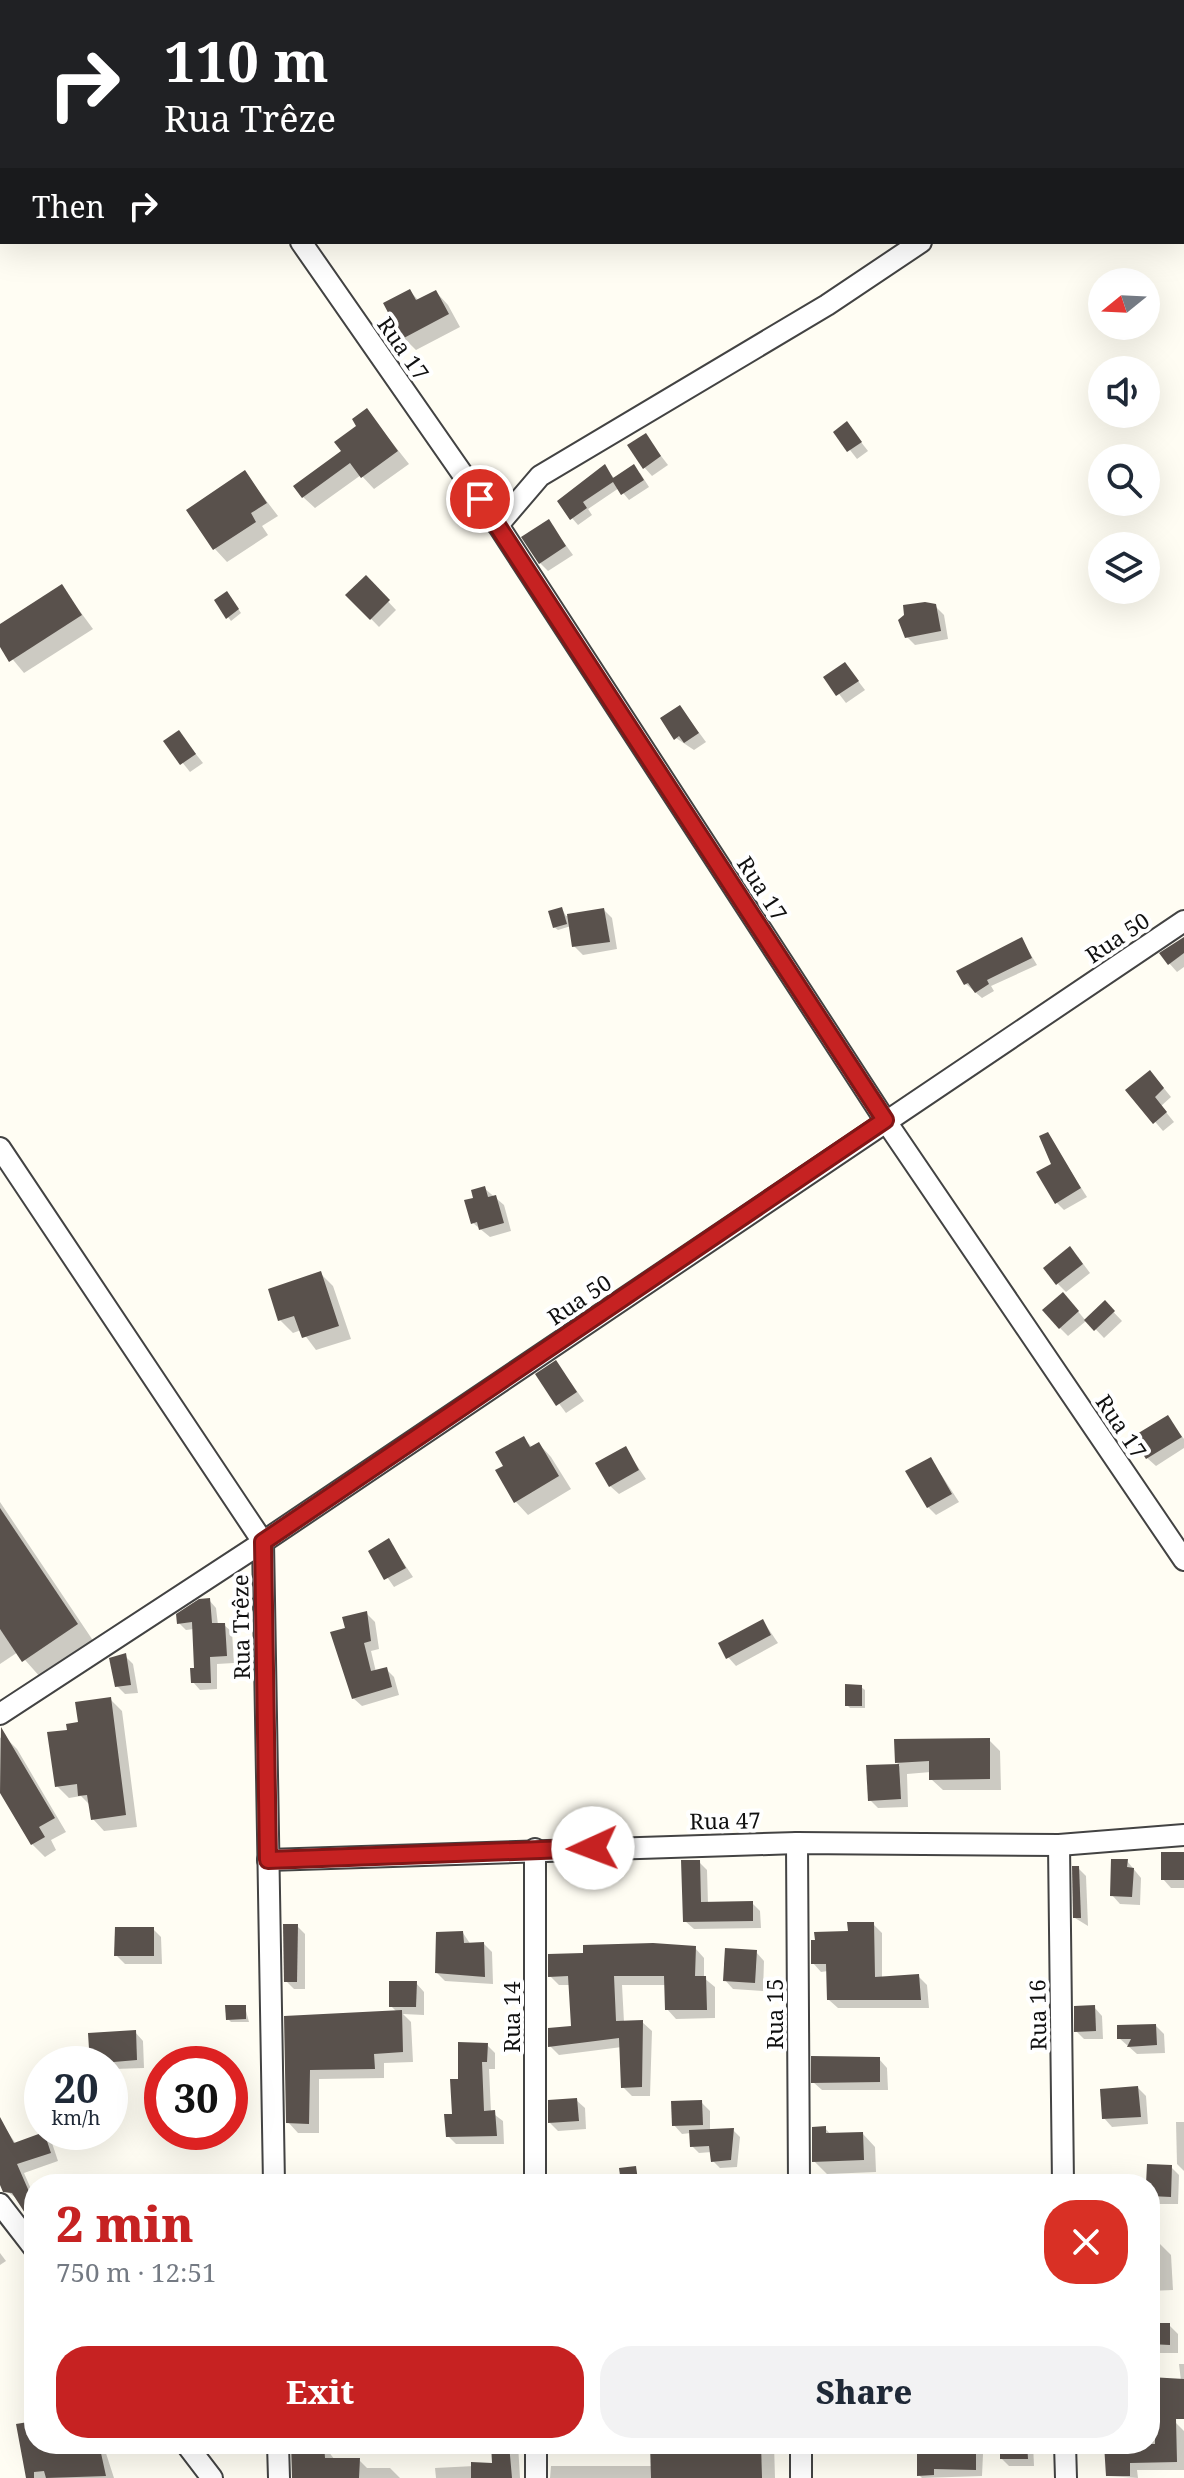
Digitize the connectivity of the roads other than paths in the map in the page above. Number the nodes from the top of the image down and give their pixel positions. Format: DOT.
graph roads {
  1 [pos="302,244"];
  2 [pos="918,244"];
  3 [pos="498,525"];
  4 [pos="1184,921"];
  5 [pos="885,1120"];
  6 [pos="0,1148"];
  7 [pos="263,1542"];
  8 [pos="1184,1560"];
  9 [pos="0,1714"];
  10 [pos="1184,1835"];
  11 [pos="797,1843"];
  12 [pos="1059,1845"];
  13 [pos="535,1849"];
  14 [pos="268,1860"];
  15 [pos="274,2174"];
  16 [pos="535,2174"];
  17 [pos="799,2174"];
  18 [pos="1063,2174"];
  19 [pos="0,2204"];
  20 [pos="24,2235"];
  21 [pos="194,2454"];
  22 [pos="278,2454"];
  23 [pos="536,2454"];
  24 [pos="801,2454"];
  25 [pos="1065,2454"];
  26 [pos="212,2478"];
  27 [pos="279,2478"];
  28 [pos="536,2478"];
  29 [pos="801,2478"];
  30 [pos="1066,2478"];
  1 -- 3 [label="street, Rua 17"];
  2 -- 3 [label="street"];
  3 -- 5 [label="street, Rua 17"];
  4 -- 5 [label="street, Rua 50"];
  5 -- 7 [label="street, Rua 50"];
  5 -- 8 [label="street, Rua 17"];
  6 -- 7 [label="street"];
  7 -- 9 [label="street, Rua 50"];
  7 -- 14 [label="street, Rua Trêze"];
  10 -- 12 [label="street, Rua 47"];
  11 -- 12 [label="street, Rua 47"];
  11 -- 13 [label="street, Rua 47"];
  11 -- 17 [label="street, Rua 15"];
  12 -- 18 [label="street, Rua 16"];
  13 -- 14 [label="street, Rua 47"];
  13 -- 16 [label="street, Rua 14"];
  14 -- 15 [label="street, Rua Trêze"];
  19 -- 20 [label="street"];
  21 -- 26 [label="street"];
  22 -- 27 [label="street"];
  23 -- 28 [label="street"];
  24 -- 29 [label="street"];
  25 -- 30 [label="street"];
}
